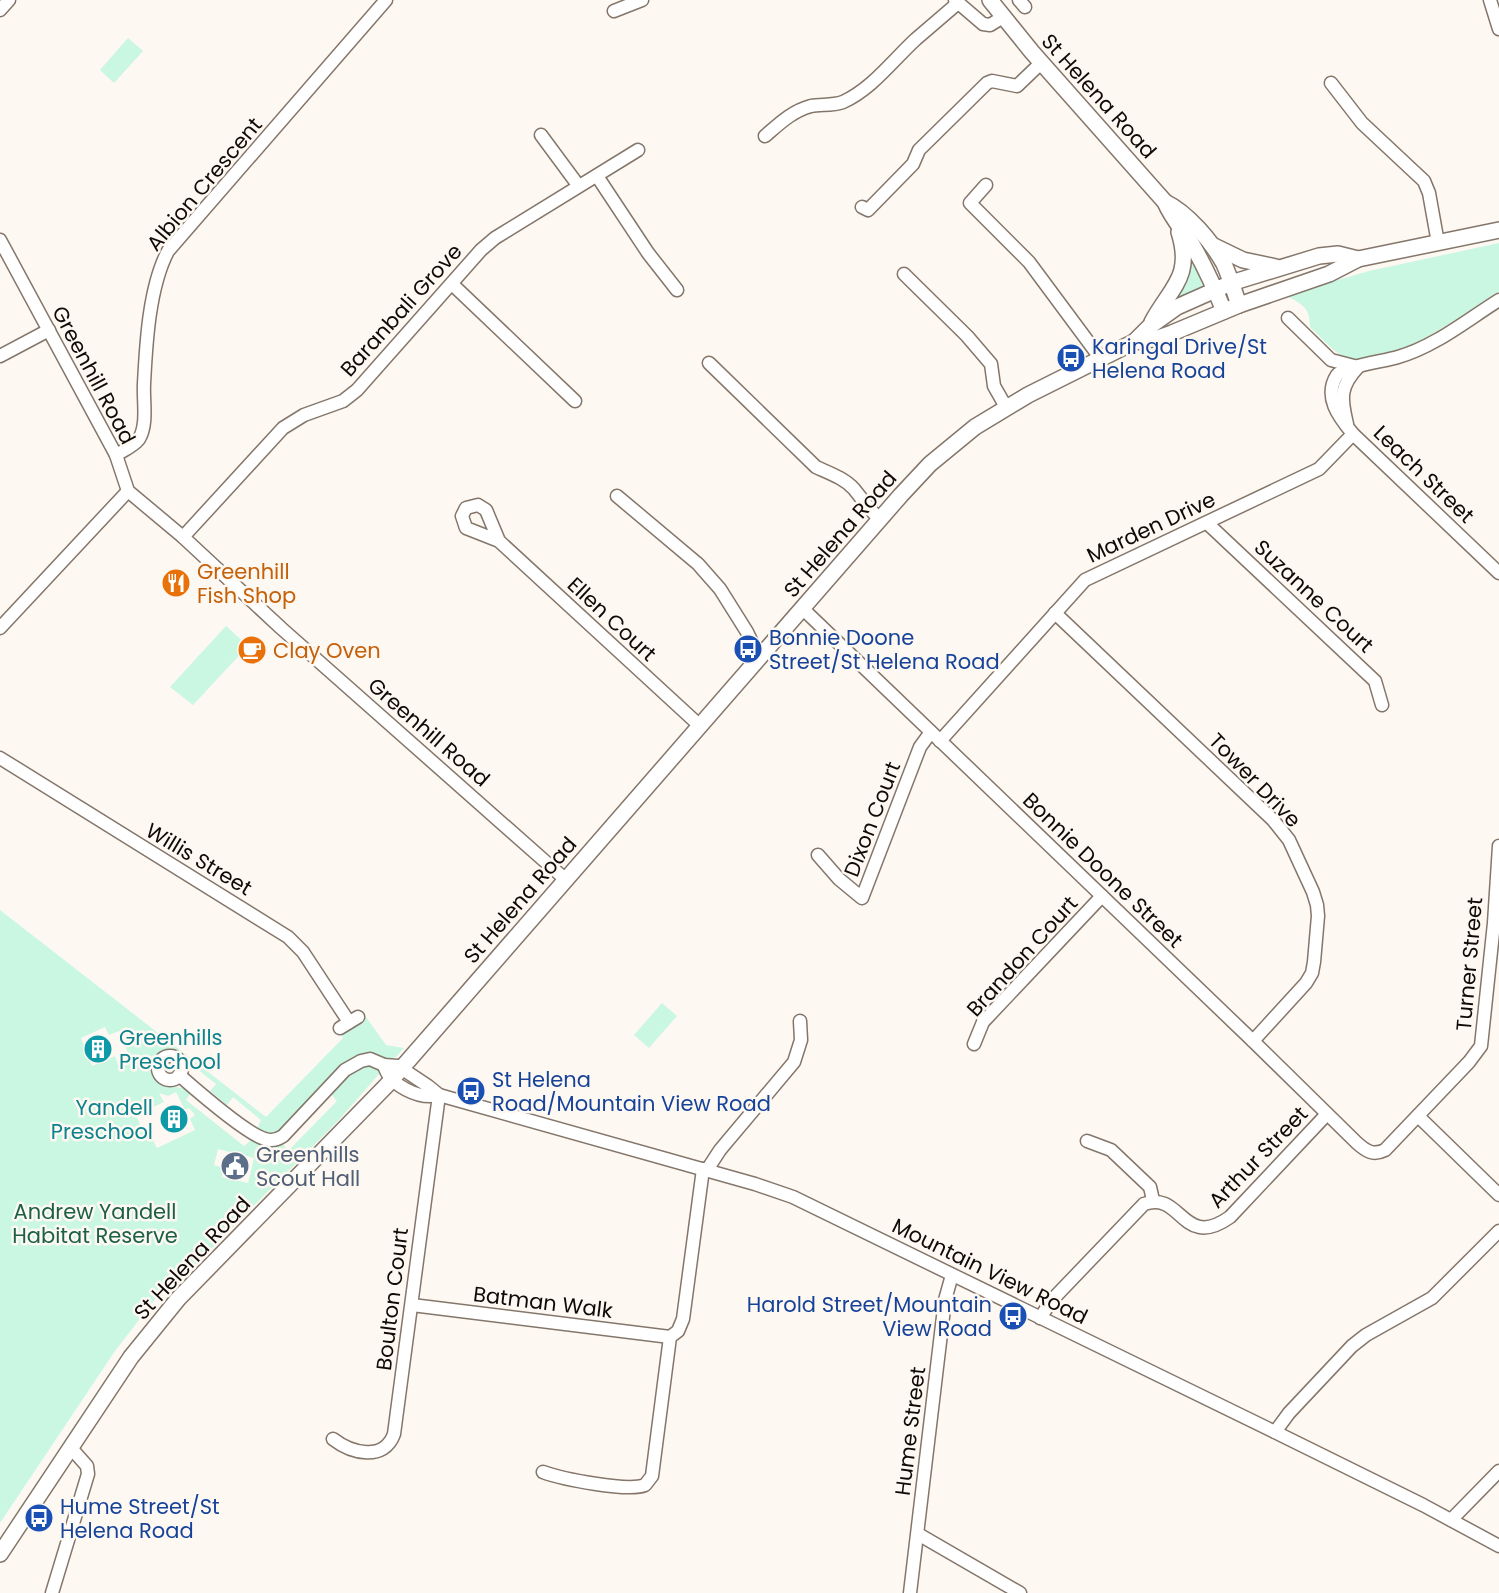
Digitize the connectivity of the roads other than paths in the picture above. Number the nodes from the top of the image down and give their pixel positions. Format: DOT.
graph roads {
  1 [pos="9,0"];
  2 [pos="386,0"];
  3 [pos="642,0"];
  4 [pos="990,0"];
  5 [pos="1490,0"];
  6 [pos="956,1"];
  7 [pos="0,10"];
  8 [pos="614,11"];
  9 [pos="1003,17"];
  10 [pos="1499,29"];
  11 [pos="1041,63"];
  12 [pos="1331,83"];
  13 [pos="541,135"];
  14 [pos="765,136"];
  15 [pos="638,150"];
  16 [pos="597,176"];
  17 [pos="578,185"];
  18 [pos="986,185"];
  19 [pos="1165,202"];
  20 [pos="862,207"];
  21 [pos="1176,223"];
  22 [pos="1499,230"];
  23 [pos="0,240"];
  24 [pos="1209,243"];
  25 [pos="1438,243"];
  26 [pos="1358,259"];
  27 [pos="1279,267"];
  28 [pos="904,274"];
  29 [pos="1231,283"];
  30 [pos="452,284"];
  31 [pos="1215,289"];
  32 [pos="677,290"];
  33 [pos="1499,300"];
  34 [pos="1239,305"];
  35 [pos="1224,311"];
  36 [pos="1288,318"];
  37 [pos="1149,327"];
  38 [pos="49,330"];
  39 [pos="1134,342"];
  40 [pos="0,356"];
  41 [pos="1101,359"];
  42 [pos="709,363"];
  43 [pos="1358,367"];
  44 [pos="575,401"];
  45 [pos="1006,407"];
  46 [pos="1351,431"];
  47 [pos="116,454"];
  48 [pos="128,491"];
  49 [pos="617,496"];
  50 [pos="880,519"];
  51 [pos="1208,523"];
  52 [pos="183,537"];
  53 [pos="499,541"];
  54 [pos="1499,573"];
  55 [pos="802,608"];
  56 [pos="1055,613"];
  57 [pos="0,628"];
  58 [pos="759,657"];
  59 [pos="1382,705"];
  60 [pos="699,725"];
  61 [pos="935,736"];
  62 [pos="0,758"];
  63 [pos="1499,846"];
  64 [pos="818,855"];
  65 [pos="565,879"];
  66 [pos="1102,896"];
  67 [pos="1496,923"];
  68 [pos="800,1021"];
  69 [pos="349,1022"];
  70 [pos="1253,1041"];
  71 [pos="974,1044"];
  72 [pos="397,1073"];
  73 [pos="179,1075"];
  74 [pos="439,1095"];
  75 [pos="1327,1114"];
  76 [pos="1418,1116"];
  77 [pos="1088,1141"];
  78 [pos="1379,1153"];
  79 [pos="705,1169"];
  80 [pos="1499,1196"];
  81 [pos="1153,1200"];
  82 [pos="1499,1231"];
  83 [pos="952,1275"];
  84 [pos="412,1305"];
  85 [pos="1040,1318"];
  86 [pos="670,1337"];
  87 [pos="1275,1432"];
  88 [pos="333,1439"];
  89 [pos="71,1448"];
  90 [pos="1499,1471"];
  91 [pos="543,1472"];
  92 [pos="1451,1520"];
  93 [pos="918,1534"];
  94 [pos="1499,1546"];
  95 [pos="0,1554"];
  96 [pos="52,1593"];
  97 [pos="910,1593"];
  98 [pos="1020,1593"];
  1 -- 7 [label="street"];
  2 -- 47 [label="street, Albion Crescent"];
  3 -- 8 [label="street"];
  4 -- 9 [label="main road, St Helena Road"];
  5 -- 10 [label="street"];
  6 -- 9 [label="street"];
  6 -- 14 [label="street"];
  9 -- 11 [label="main road, St Helena Road"];
  11 -- 19 [label="main road, St Helena Road"];
  11 -- 20 [label="street"];
  12 -- 25 [label="street"];
  13 -- 17 [label="street"];
  15 -- 16 [label="street, Baranbali Grove"];
  16 -- 17 [label="street, Baranbali Grove"];
  16 -- 32 [label="street"];
  17 -- 30 [label="street, Baranbali Grove"];
  18 -- 41 [label="street"];
  19 -- 21 [label="main road, St Helena Road"];
  19 -- 24 [label="main road, St Helena Road"];
  21 -- 31 [label="main road, St Helena Road"];
  21 -- 37 [label="main road"];
  22 -- 25 [label="main road"];
  23 -- 38 [label="street, Greenhill Road"];
  24 -- 27 [label="main road"];
  24 -- 29 [label="main road, St Helena Road"];
  25 -- 26 [label="main road"];
  26 -- 27 [label="main road"];
  26 -- 34 [label="main road"];
  27 -- 29 [label="main road"];
  28 -- 45 [label="street"];
  29 -- 31 [label="main road"];
  29 -- 34 [label="main road, St Helena Road"];
  30 -- 44 [label="street"];
  30 -- 52 [label="street, Baranbali Grove"];
  31 -- 35 [label="main road, St Helena Road"];
  31 -- 37 [label="main road, St Helena Road"];
  33 -- 43 [label="street"];
  34 -- 35 [label="main road"];
  35 -- 39 [label="main road, St Helena Road"];
  36 -- 43 [label="street"];
  37 -- 39 [label="main road, St Helena Road"];
  38 -- 40 [label="street"];
  38 -- 47 [label="street, Greenhill Road"];
  39 -- 41 [label="main road, St Helena Road"];
  41 -- 45 [label="main road, St Helena Road"];
  42 -- 50 [label="street"];
  43 -- 46 [label="street, Leach Street"];
  45 -- 50 [label="main road, St Helena Road"];
  46 -- 51 [label="street, Marden Drive"];
  46 -- 54 [label="street, Leach Street"];
  47 -- 48 [label="street, Greenhill Road"];
  48 -- 52 [label="street, Greenhill Road"];
  48 -- 57 [label="street"];
  49 -- 58 [label="street"];
  50 -- 55 [label="main road, St Helena Road"];
  51 -- 56 [label="street, Marden Drive"];
  51 -- 59 [label="street, Suzanne Court"];
  52 -- 65 [label="street, Greenhill Road"];
  53 -- 60 [label="street, Ellen Court"];
  55 -- 58 [label="main road, St Helena Road"];
  55 -- 61 [label="street, Bonnie Doone Street"];
  56 -- 61 [label="street, Marden Drive"];
  56 -- 70 [label="street, Tower Drive"];
  58 -- 60 [label="main road, St Helena Road"];
  60 -- 65 [label="main road, St Helena Road"];
  61 -- 64 [label="street, Dixon Court"];
  61 -- 66 [label="street, Bonnie Doone Street"];
  62 -- 69 [label="street, Willis Street"];
  63 -- 67 [label="street, Turner Street"];
  65 -- 72 [label="main road, St Helena Road"];
  66 -- 70 [label="street, Bonnie Doone Street"];
  66 -- 71 [label="street, Brandon Court"];
  67 -- 76 [label="street, Turner Street"];
  68 -- 79 [label="street"];
  70 -- 75 [label="street, Bonnie Doone Street"];
  72 -- 73 [label="street"];
  72 -- 74 [label="street, Mountain View Road"];
  72 -- 89 [label="main road, St Helena Road"];
  74 -- 79 [label="street, Mountain View Road"];
  74 -- 84 [label="street, Boulton Court"];
  75 -- 78 [label="street, Bonnie Doone Street"];
  75 -- 81 [label="street, Arthur Street"];
  76 -- 78 [label="street, Turner Street"];
  76 -- 80 [label="street"];
  77 -- 81 [label="street"];
  79 -- 83 [label="street, Mountain View Road"];
  79 -- 86 [label="street"];
  81 -- 85 [label="street"];
  82 -- 87 [label="street"];
  83 -- 85 [label="street, Mountain View Road"];
  83 -- 93 [label="street, Hume Street"];
  84 -- 86 [label="street, Batman Walk"];
  84 -- 88 [label="street, Boulton Court"];
  85 -- 87 [label="street, Mountain View Road"];
  86 -- 91 [label="street"];
  87 -- 92 [label="street, Mountain View Road"];
  89 -- 95 [label="main road, St Helena Road"];
  89 -- 96 [label="street"];
  90 -- 92 [label="street"];
  92 -- 94 [label="street, Mountain View Road"];
  93 -- 97 [label="street, Hume Street"];
  93 -- 98 [label="street"];
}
